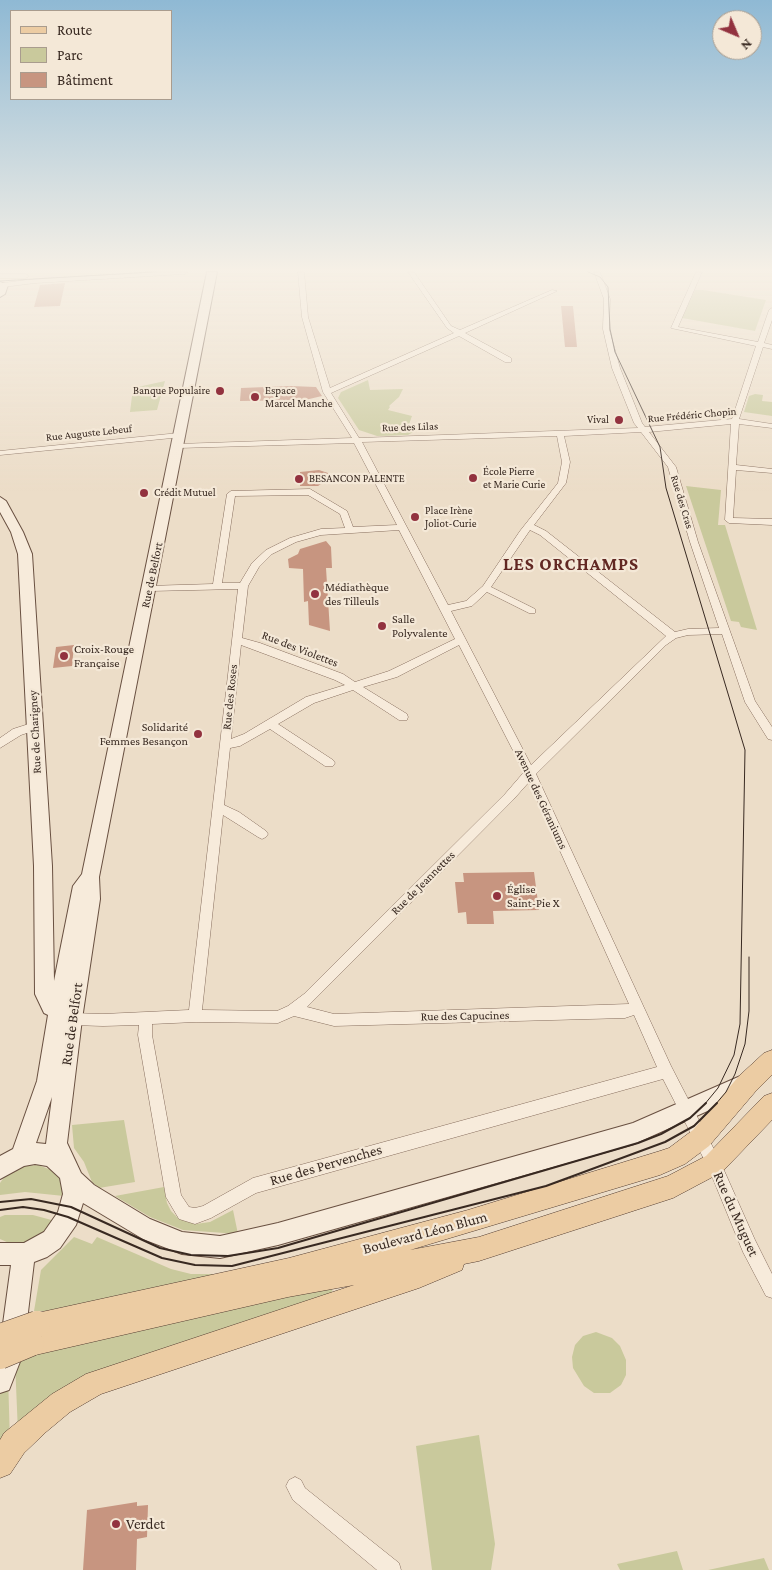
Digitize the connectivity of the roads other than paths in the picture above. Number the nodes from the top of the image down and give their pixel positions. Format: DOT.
graph roads {
  1 [pos="197,345"];
  2 [pos="314,345"];
  3 [pos="432,345"];
  4 [pos="479,345"];
  5 [pos="609,345"];
  6 [pos="760,345"];
  7 [pos="508,360"];
  8 [pos="327,392"];
  9 [pos="737,418"];
  10 [pos="772,420"];
  11 [pos="772,426"];
  12 [pos="643,430"];
  13 [pos="560,433"];
  14 [pos="357,440"];
  15 [pos="178,441"];
  16 [pos="0,453"];
  17 [pos="732,467"];
  18 [pos="772,471"];
  19 [pos="0,502"];
  20 [pos="772,522"];
  21 [pos="402,526"];
  22 [pos="529,526"];
  23 [pos="350,530"];
  24 [pos="243,586"];
  25 [pos="217,587"];
  26 [pos="150,588"];
  27 [pos="486,588"];
  28 [pos="446,609"];
  29 [pos="532,611"];
  30 [pos="725,631"];
  31 [pos="674,636"];
  32 [pos="237,640"];
  33 [pos="462,640"];
  34 [pos="352,686"];
  35 [pos="403,717"];
  36 [pos="270,724"];
  37 [pos="35,726"];
  38 [pos="772,736"];
  39 [pos="0,744"];
  40 [pos="225,744"];
  41 [pos="329,763"];
  42 [pos="530,773"];
  43 [pos="218,808"];
  44 [pos="262,834"];
  45 [pos="90,877"];
  46 [pos="637,1008"];
  47 [pos="293,1010"];
  48 [pos="64,1013"];
  49 [pos="195,1016"];
  50 [pos="146,1018"];
  51 [pos="772,1060"];
  52 [pos="666,1071"];
  53 [pos="747,1084"];
  54 [pos="772,1104"];
  55 [pos="686,1112"];
  56 [pos="701,1138"];
  57 [pos="20,1156"];
  58 [pos="714,1164"];
  59 [pos="0,1168"];
  60 [pos="70,1175"];
  61 [pos="479,1249"];
  62 [pos="0,1254"];
  63 [pos="24,1254"];
  64 [pos="0,1262"];
  65 [pos="772,1290"];
  66 [pos="34,1334"];
  67 [pos="0,1337"];
  68 [pos="0,1356"];
  69 [pos="0,1382"];
  70 [pos="0,1464"];
  71 [pos="295,1486"];
  72 [pos="392,1570"];
  1 -- 15 [label="main road, Rue de Belfort"];
  2 -- 8 [label="street, Avenue des Géraniums"];
  3 -- 8 [label="street"];
  4 -- 7 [label="street"];
  5 -- 12 [label="street, Rue des Cras"];
  6 -- 9 [label="street"];
  8 -- 14 [label="street, Avenue des Géraniums"];
  9 -- 10 [label="street, Rue Frédéric Chopin"];
  9 -- 11 [label="street, Rue Frédéric Chopin"];
  9 -- 12 [label="street, Rue Frédéric Chopin"];
  9 -- 17 [label="street"];
  12 -- 13 [label="street, Rue des Lilas"];
  12 -- 30 [label="street, Rue des Cras"];
  13 -- 14 [label="street, Rue des Lilas"];
  13 -- 22 [label="street"];
  14 -- 15 [label="street, Rue des Lilas"];
  14 -- 21 [label="street, Avenue des Géraniums"];
  15 -- 16 [label="street, Rue Auguste Lebeuf"];
  15 -- 26 [label="main road, Rue de Belfort"];
  17 -- 18 [label="street"];
  17 -- 20 [label="street"];
  19 -- 37 [label="main road, Rue de Charigney"];
  21 -- 23 [label="street, Rue des Roses"];
  21 -- 28 [label="street, Avenue des Géraniums"];
  22 -- 27 [label="street"];
  22 -- 31 [label="street"];
  23 -- 24 [label="street, Rue des Roses"];
  23 -- 25 [label="street"];
  24 -- 25 [label="street"];
  24 -- 32 [label="street, Rue des Roses"];
  25 -- 26 [label="street"];
  26 -- 45 [label="main road, Rue de Belfort"];
  27 -- 28 [label="street"];
  27 -- 29 [label="street"];
  28 -- 33 [label="street, Avenue des Géraniums"];
  30 -- 31 [label="street, Rue de Jeannettes"];
  30 -- 38 [label="street, Rue des Cras"];
  31 -- 42 [label="street, Rue de Jeannettes"];
  32 -- 34 [label="street, Rue des Violettes"];
  32 -- 40 [label="street, Rue des Roses"];
  33 -- 34 [label="street"];
  33 -- 42 [label="street, Avenue des Géraniums"];
  34 -- 35 [label="street, Rue des Violettes"];
  34 -- 36 [label="street"];
  36 -- 40 [label="street"];
  36 -- 41 [label="street"];
  37 -- 39 [label="street"];
  37 -- 48 [label="main road, Rue de Charigney"];
  40 -- 43 [label="street, Rue des Roses"];
  42 -- 46 [label="street, Avenue des Géraniums"];
  42 -- 47 [label="street, Rue de Jeannettes"];
  43 -- 44 [label="street"];
  43 -- 49 [label="street, Rue des Roses"];
  45 -- 48 [label="main road, Rue de Belfort"];
  45 -- 48 [label="main road, Rue de Belfort"];
  46 -- 47 [label="street, Rue des Capucines"];
  46 -- 52 [label="street, Avenue des Géraniums"];
  47 -- 49 [label="street, Rue de Jeannettes"];
  48 -- 50 [label="street, Rue de Jeannettes"];
  48 -- 57 [label="main road, Rue de Belfort"];
  48 -- 60 [label="main road, Rue de Belfort"];
  49 -- 50 [label="street, Rue de Jeannettes"];
  50 -- 52 [label="street, Rue des Pervenches"];
  51 -- 53 [label="main road, Boulevard Léon Blum"];
  52 -- 55 [label="street, Avenue des Géraniums"];
  53 -- 55 [label="main road"];
  53 -- 56 [label="main road, Boulevard Léon Blum"];
  54 -- 58 [label="main road, Boulevard Léon Blum"];
  55 -- 56 [label="street, Avenue des Géraniums"];
  55 -- 60 [label="main road"];
  56 -- 58 [label="street, Avenue des Géraniums"];
  56 -- 66 [label="main road, Boulevard Léon Blum"];
  57 -- 59 [label="main road"];
  57 -- 60 [label="main road"];
  58 -- 61 [label="main road, Boulevard Léon Blum"];
  58 -- 65 [label="street, Rue du Muguet"];
  60 -- 63 [label="main road"];
  61 -- 66 [label="main road, Boulevard Léon Blum"];
  61 -- 70 [label="main road"];
  62 -- 63 [label="main road"];
  62 -- 64 [label="main road"];
  63 -- 69 [label="main road"];
  66 -- 67 [label="main road, bridge"];
  66 -- 68 [label="main road, bridge"];
  71 -- 72 [label="street"];
}
